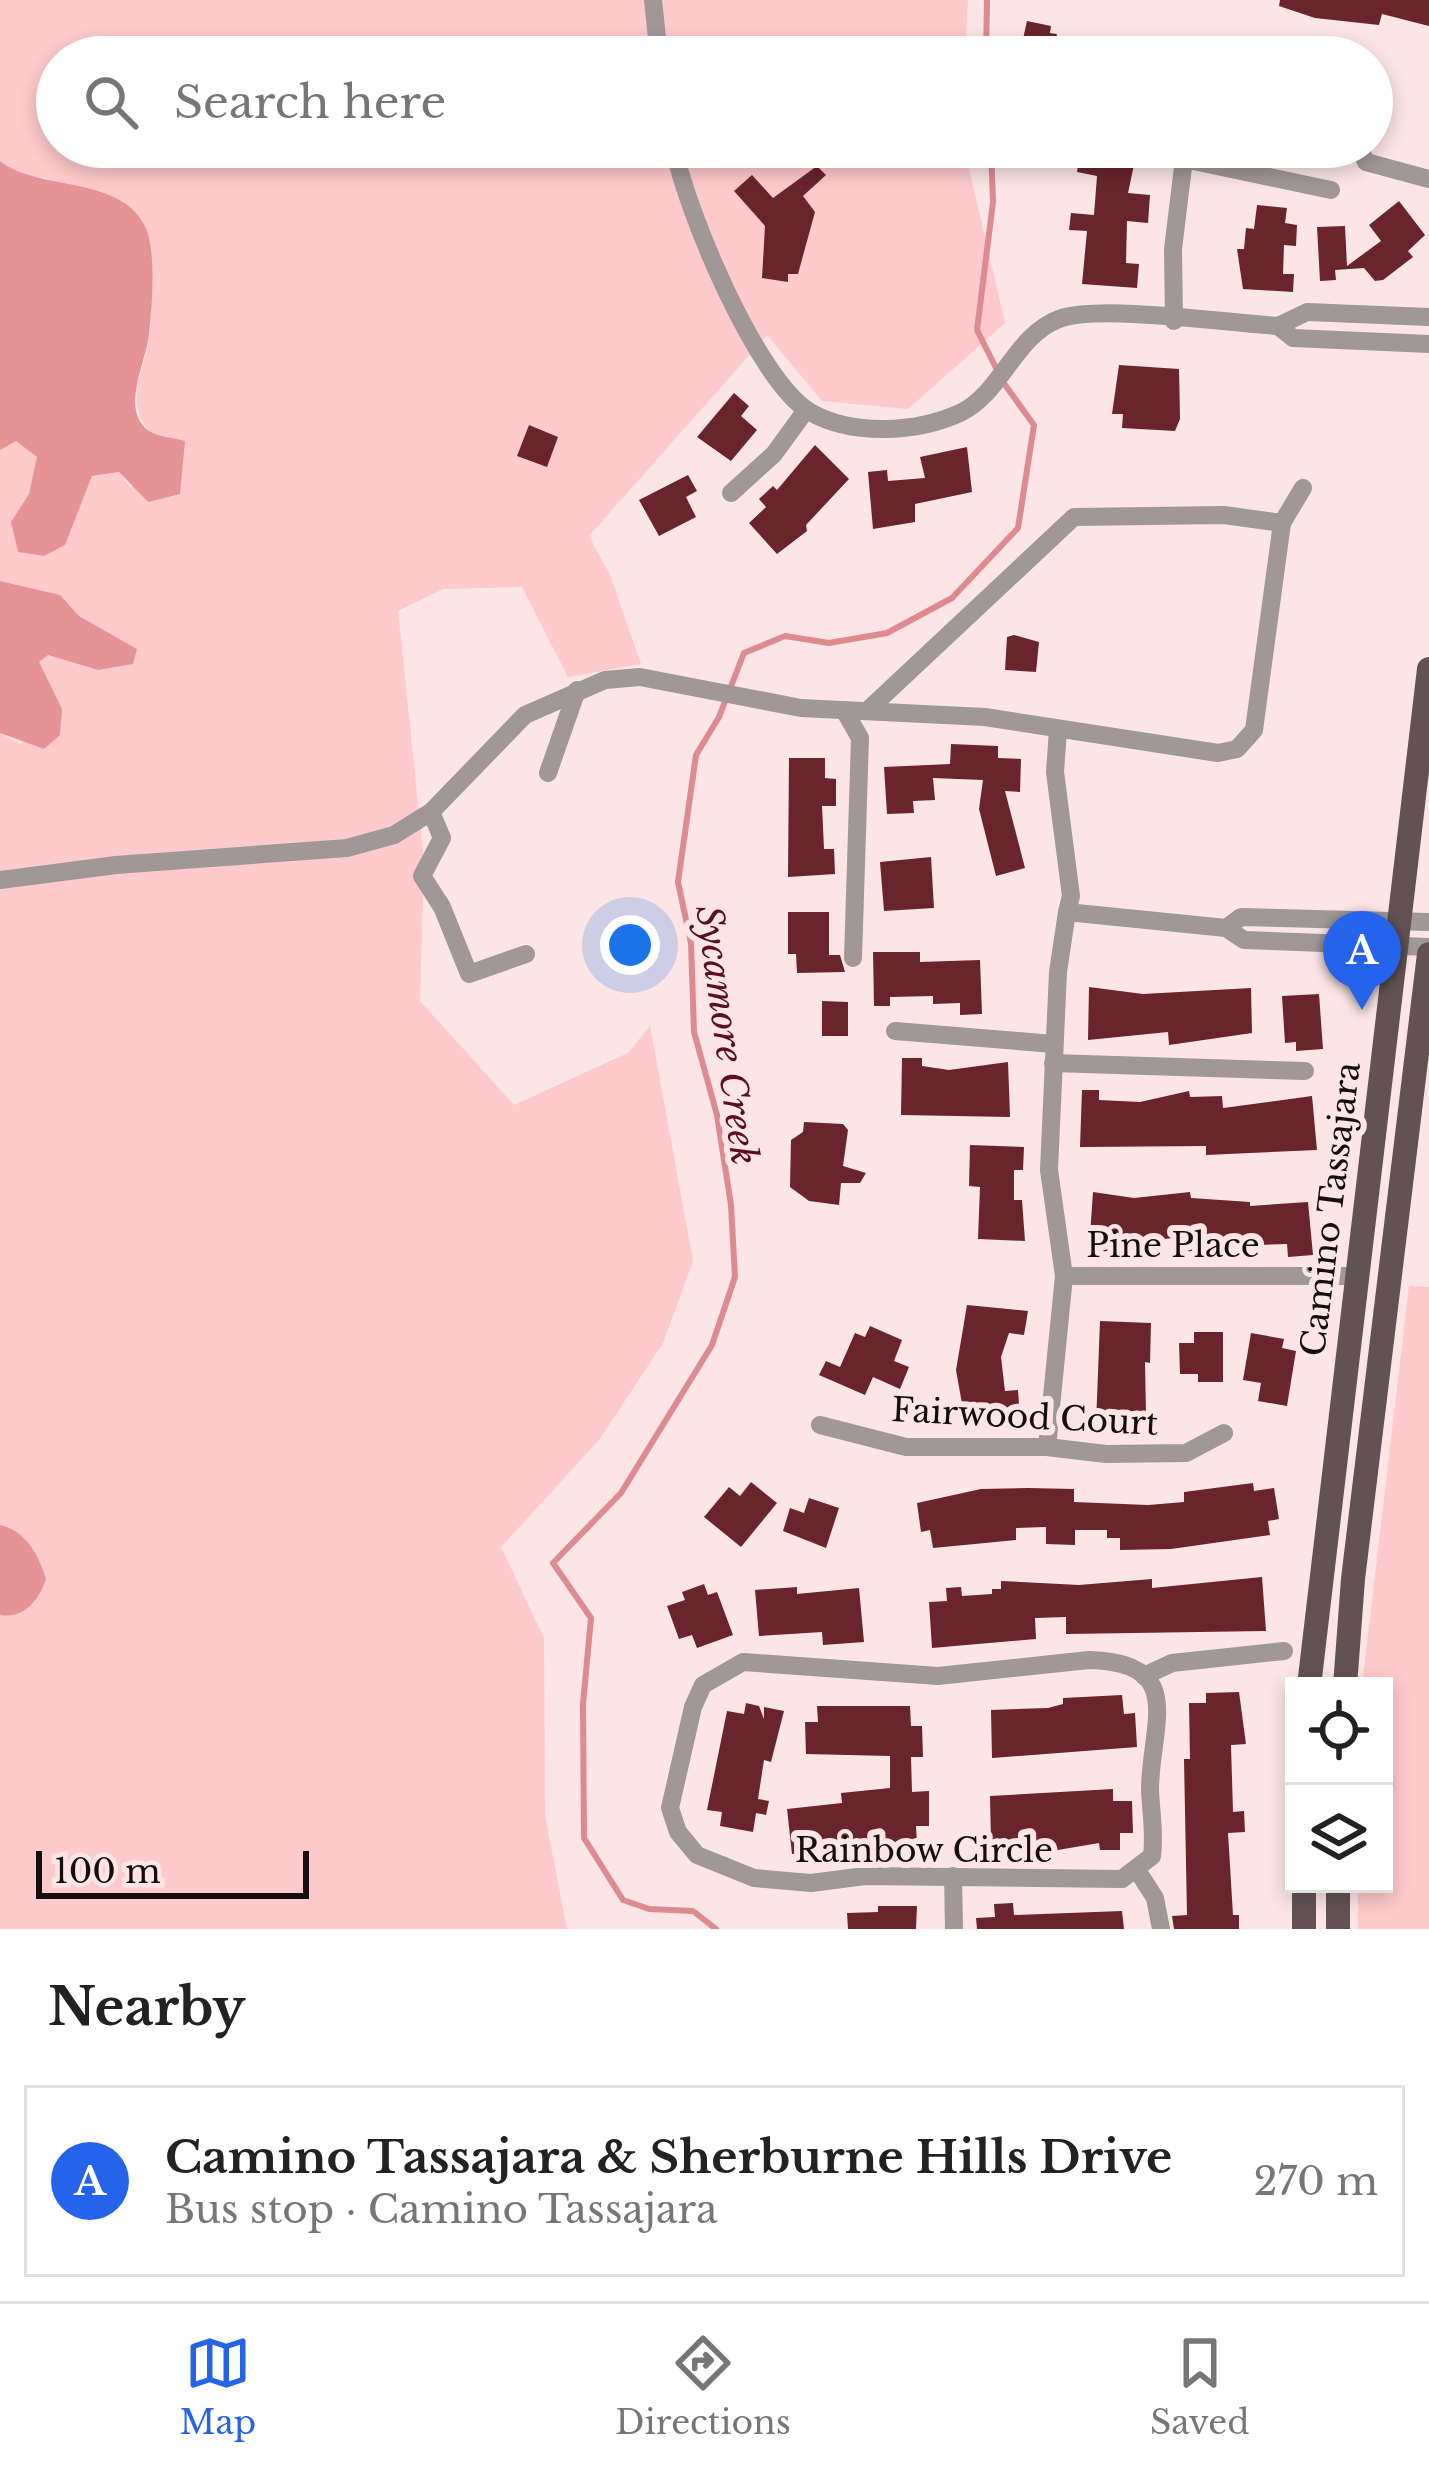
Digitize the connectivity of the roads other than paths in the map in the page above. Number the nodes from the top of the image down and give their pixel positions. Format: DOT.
graph roads {
  1 [pos="653,0"];
  2 [pos="657,36"];
  3 [pos="680,168"];
  4 [pos="1183,168"];
  5 [pos="1227,168"];
  6 [pos="1388,168"];
  7 [pos="1429,179"];
  8 [pos="1331,190"];
  9 [pos="1429,316"];
  10 [pos="1174,321"];
  11 [pos="1278,326"];
  12 [pos="1429,344"];
  13 [pos="806,410"];
  14 [pos="1303,488"];
  15 [pos="731,493"];
  16 [pos="1282,523"];
  17 [pos="1429,669"];
  18 [pos="577,690"];
  19 [pos="844,710"];
  20 [pos="868,710"];
  21 [pos="1058,730"];
  22 [pos="548,773"];
  23 [pos="431,812"];
  24 [pos="0,880"];
  25 [pos="1067,913"];
  26 [pos="1429,922"];
  27 [pos="1396,934"];
  28 [pos="1429,951"];
  29 [pos="526,954"];
  30 [pos="853,958"];
  31 [pos="895,1031"];
  32 [pos="1053,1054"];
  33 [pos="1305,1071"];
  34 [pos="1064,1276"];
  35 [pos="1354,1276"];
  36 [pos="820,1425"];
  37 [pos="1224,1433"];
  38 [pos="1047,1447"];
  39 [pos="1284,1651"];
  40 [pos="1144,1676"];
  41 [pos="1310,1677"];
  42 [pos="1347,1677"];
  43 [pos="1137,1870"];
  44 [pos="953,1876"];
  45 [pos="1304,1893"];
  46 [pos="1338,1893"];
  47 [pos="954,1929"];
  48 [pos="1161,1929"];
  49 [pos="1304,1929"];
  50 [pos="1338,1929"];
  1 -- 2 [label="street"];
  3 -- 13 [label="street"];
  4 -- 10 [label="street"];
  5 -- 8 [label="street"];
  6 -- 7 [label="street"];
  9 -- 11 [label="street"];
  10 -- 11 [label="street"];
  10 -- 13 [label="street"];
  11 -- 12 [label="street"];
  13 -- 15 [label="street"];
  14 -- 16 [label="street"];
  16 -- 20 [label="street"];
  16 -- 21 [label="street"];
  17 -- 27 [label="main road, Camino Tassajara"];
  18 -- 19 [label="street"];
  18 -- 22 [label="street"];
  18 -- 23 [label="street"];
  19 -- 20 [label="street"];
  19 -- 30 [label="street"];
  20 -- 21 [label="street"];
  21 -- 25 [label="street"];
  23 -- 24 [label="street"];
  23 -- 29 [label="street"];
  25 -- 27 [label="street"];
  25 -- 32 [label="street"];
  26 -- 27 [label="street"];
  27 -- 28 [label="street"];
  27 -- 35 [label="main road, Camino Tassajara"];
  28 -- 42 [label="main road, Camino Tassajara"];
  31 -- 32 [label="street"];
  32 -- 33 [label="street"];
  32 -- 34 [label="street"];
  34 -- 35 [label="street, Pine Place"];
  34 -- 38 [label="street"];
  35 -- 41 [label="main road, Camino Tassajara"];
  36 -- 38 [label="street, Fairwood Court"];
  37 -- 38 [label="street, Fairwood Court"];
  39 -- 40 [label="street"];
  40 -- 43 [label="street"];
  40 -- 44 [label="street, Rainbow Circle"];
  43 -- 44 [label="street, Rainbow Circle"];
  43 -- 48 [label="street"];
  44 -- 47 [label="street"];
  45 -- 49 [label="main road"];
  46 -- 50 [label="main road"];
}
